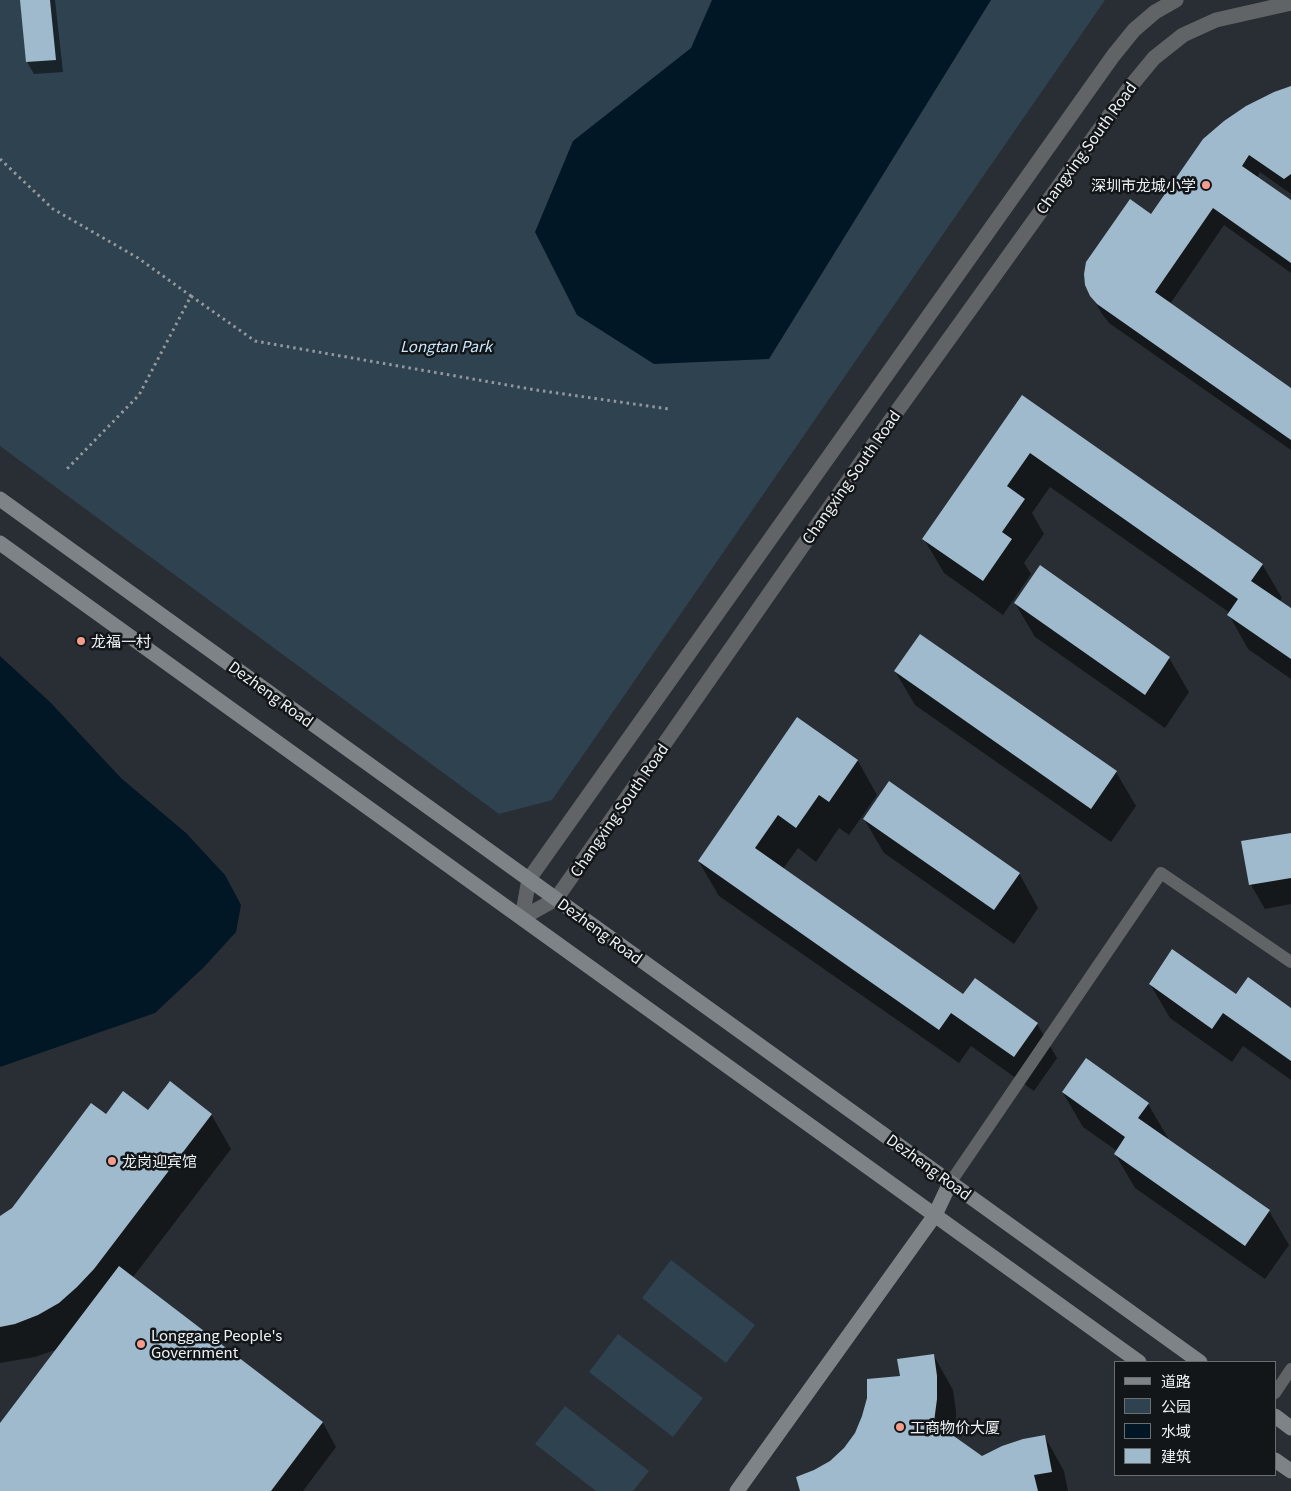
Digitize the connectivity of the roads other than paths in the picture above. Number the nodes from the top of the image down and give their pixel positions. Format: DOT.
graph roads {
  1 [pos="1176,0"];
  2 [pos="1291,4"];
  3 [pos="0,499"];
  4 [pos="0,543"];
  5 [pos="529,879"];
  6 [pos="556,899"];
  7 [pos="522,918"];
  8 [pos="1291,962"];
  9 [pos="950,1183"];
  10 [pos="935,1215"];
  11 [pos="1138,1361"];
  12 [pos="1199,1361"];
  13 [pos="1291,1369"];
  14 [pos="1276,1392"];
  15 [pos="1276,1417"];
  16 [pos="1291,1428"];
  17 [pos="1276,1461"];
  18 [pos="1291,1471"];
  19 [pos="737,1491"];
  1 -- 5 [label="street, Changxing South Road"];
  2 -- 6 [label="street, Changxing South Road"];
  3 -- 5 [label="main road, Dezheng Road"];
  4 -- 7 [label="main road"];
  5 -- 6 [label="main road, Dezheng Road"];
  5 -- 7 [label="street, Changxing South Road"];
  6 -- 7 [label="street, Changxing South Road"];
  6 -- 9 [label="main road, Dezheng Road"];
  7 -- 10 [label="main road"];
  8 -- 9 [label="lane"];
  9 -- 10 [label="main road"];
  9 -- 12 [label="main road, Dezheng Road"];
  10 -- 11 [label="main road"];
  10 -- 19 [label="main road"];
  13 -- 14 [label="lane"];
  15 -- 16 [label="main road"];
  17 -- 18 [label="main road"];
}
